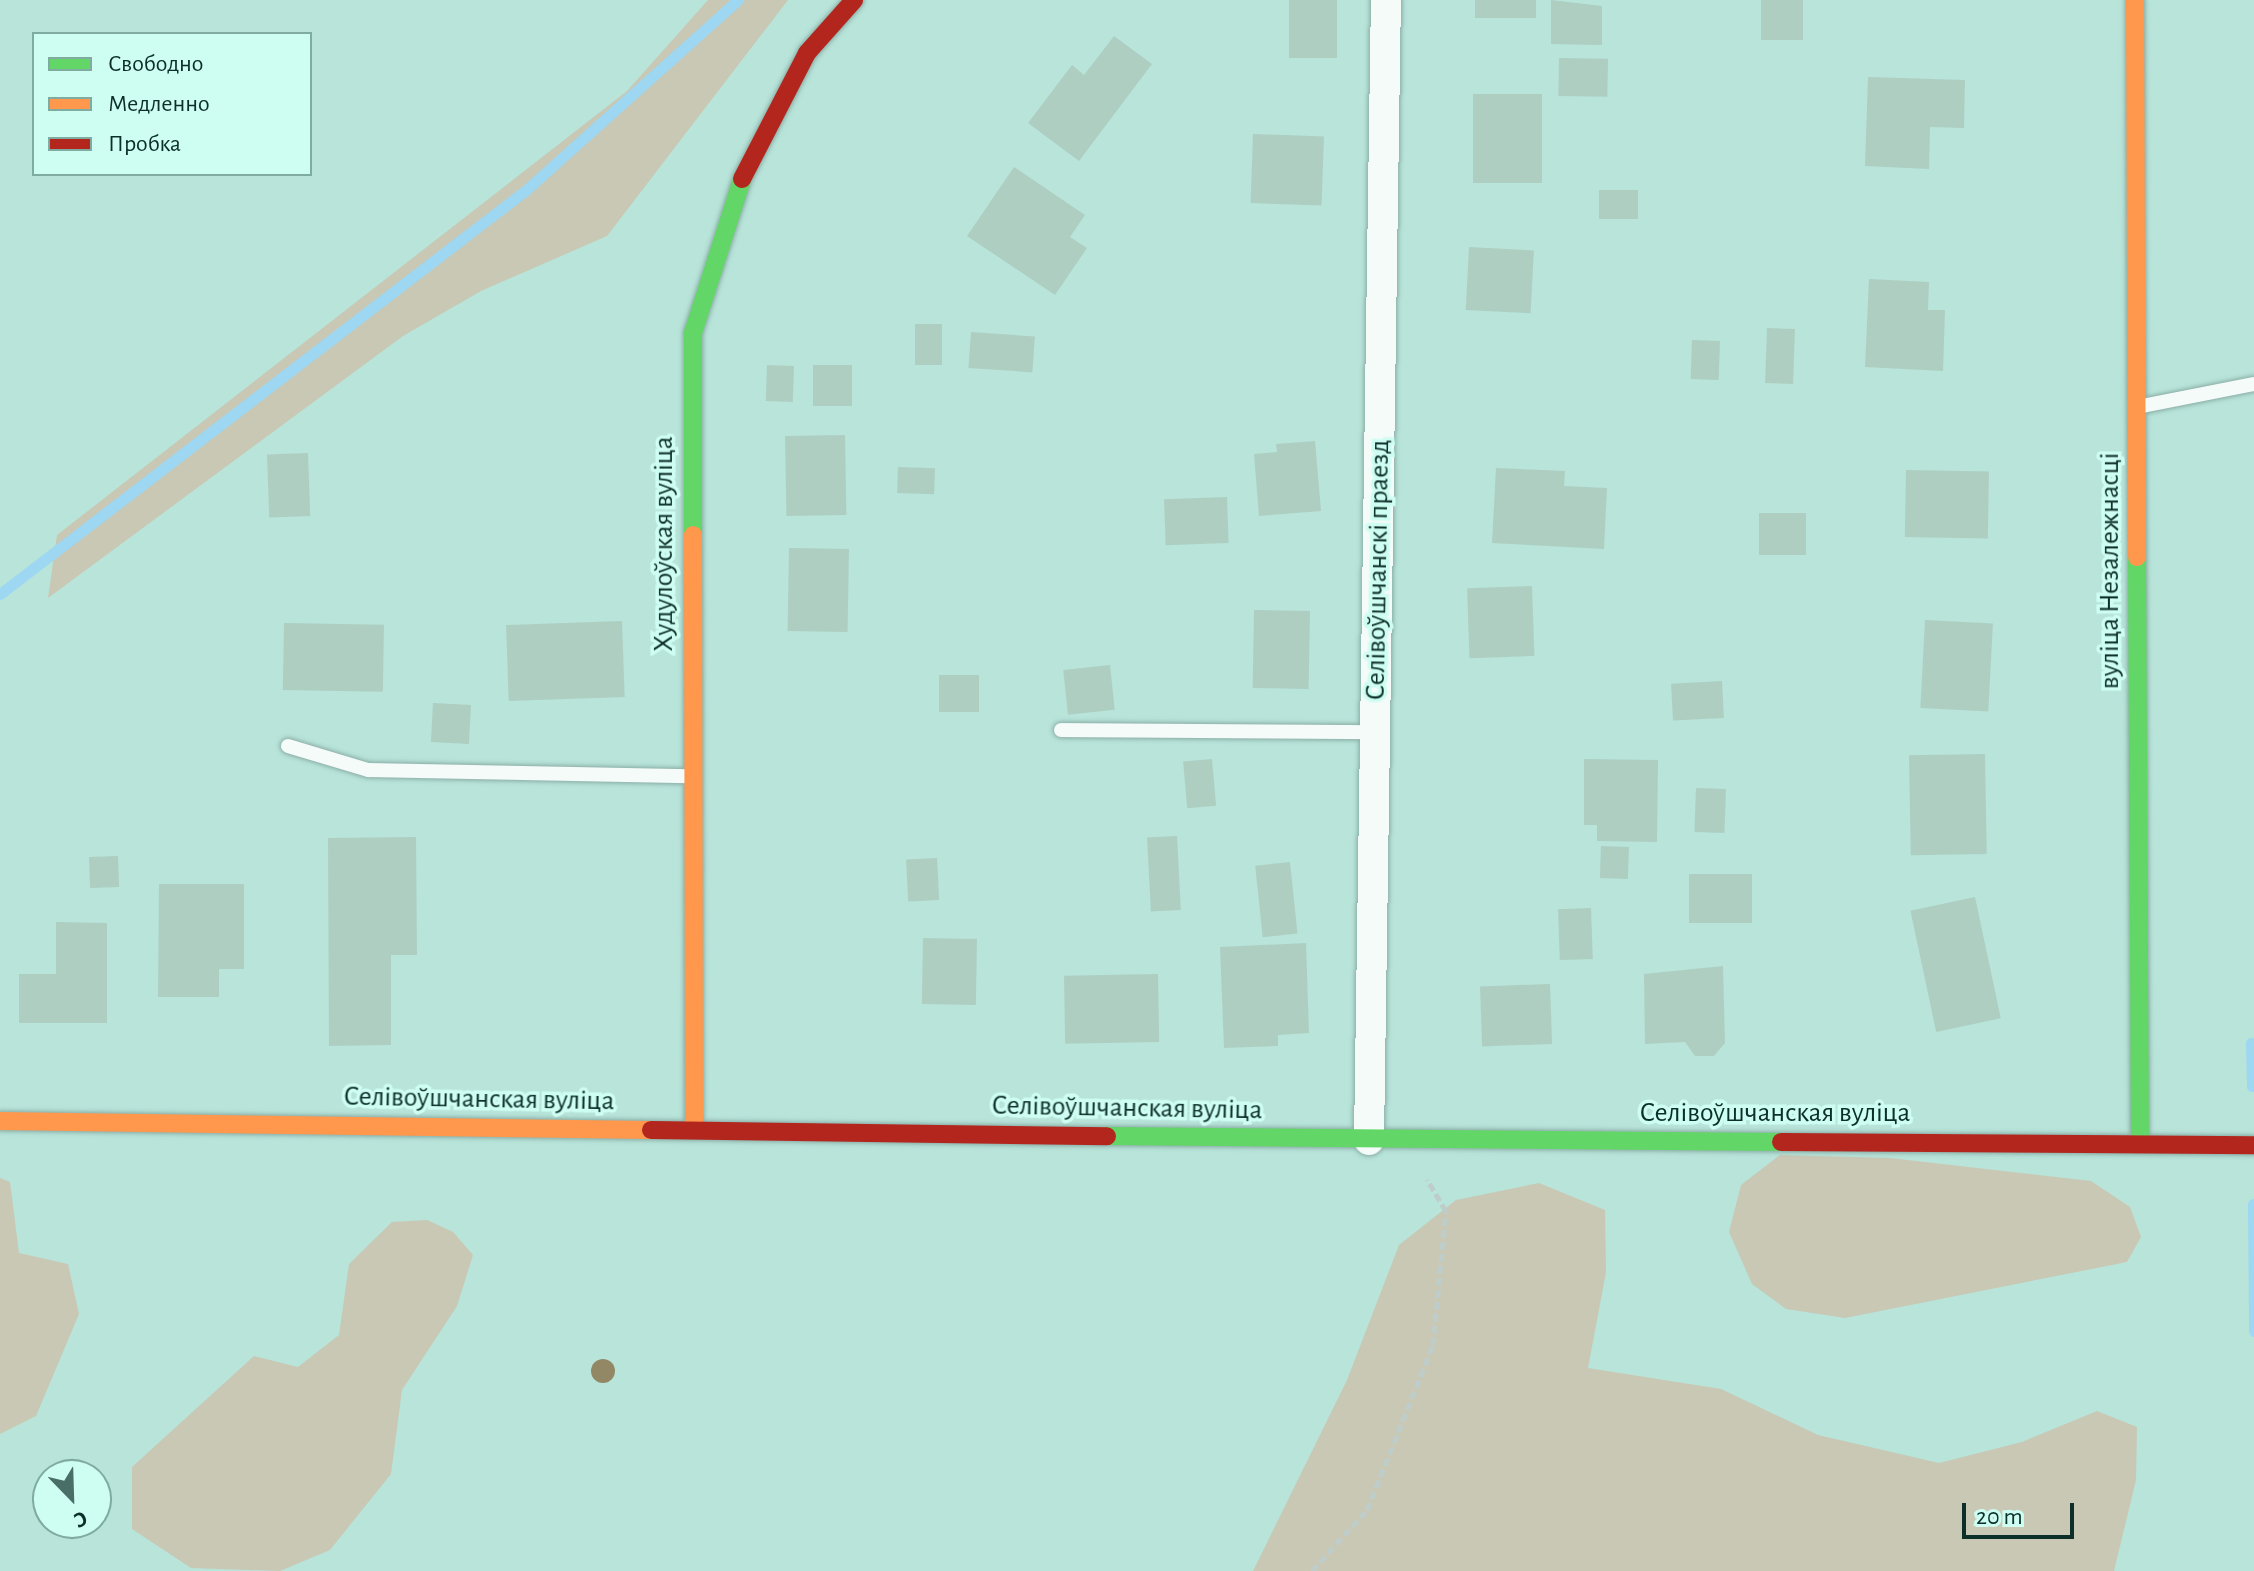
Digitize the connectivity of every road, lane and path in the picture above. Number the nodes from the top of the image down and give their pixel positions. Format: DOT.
graph roads {
  1 [pos="854,0"];
  2 [pos="1386,0"];
  3 [pos="2135,0"];
  4 [pos="2254,384"];
  5 [pos="2138,407"];
  6 [pos="1061,730"];
  7 [pos="1375,732"];
  8 [pos="288,746"];
  9 [pos="690,776"];
  10 [pos="0,1121"];
  11 [pos="694,1130"];
  12 [pos="1369,1140"];
  13 [pos="1404,1140"];
  14 [pos="2140,1142"];
  15 [pos="2254,1145"];
  16 [pos="1312,1571"];
  1 -- 9 [label="street, Худулоўская вуліца"];
  2 -- 7 [label="street, Селівоўшчанскі праезд"];
  3 -- 5 [label="street, вуліца Незалежнасці"];
  4 -- 5 [label="lane"];
  5 -- 14 [label="street, вуліца Незалежнасці"];
  6 -- 7 [label="lane"];
  7 -- 12 [label="street, Селівоўшчанскі праезд"];
  8 -- 9 [label="lane"];
  9 -- 11 [label="street, Худулоўская вуліца"];
  10 -- 11 [label="street, Селівоўшчанская вуліца"];
  11 -- 12 [label="street, Селівоўшчанская вуліца"];
  12 -- 13 [label="street, Селівоўшчанская вуліца"];
  13 -- 14 [label="street, Селівоўшчанская вуліца"];
  13 -- 16 [label="path"];
  14 -- 15 [label="street, Селівоўшчанская вуліца"];
}
